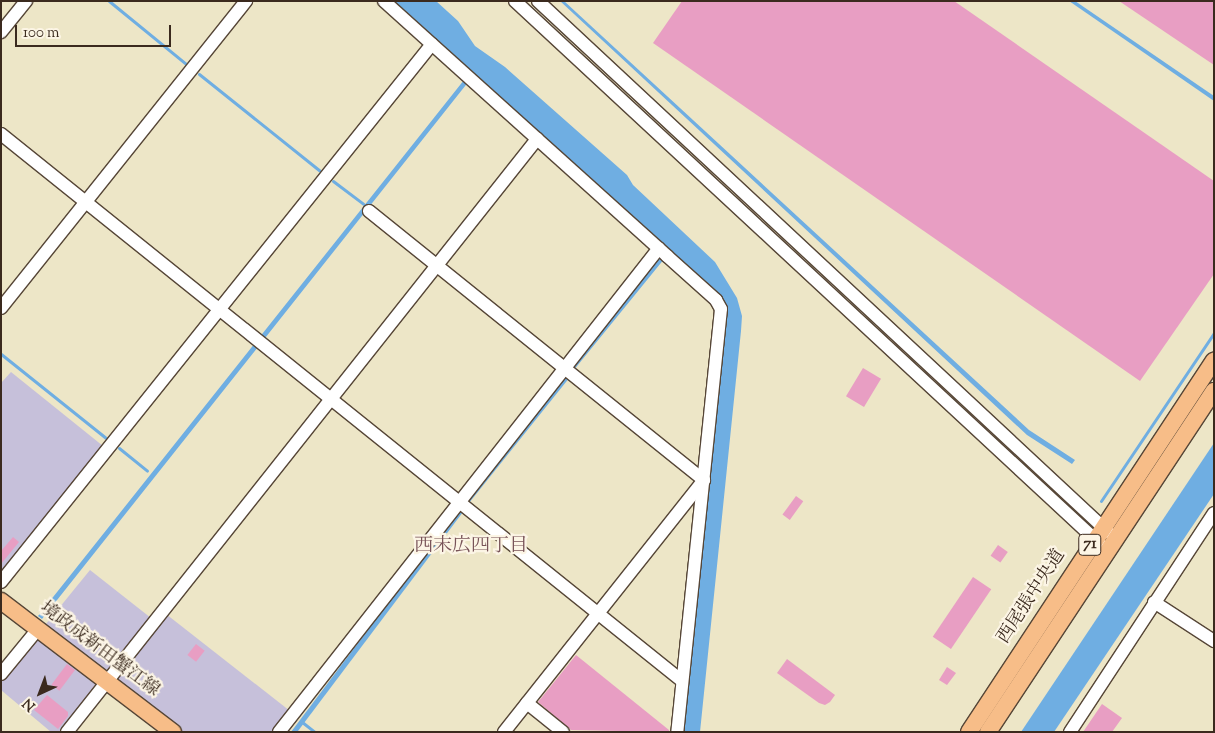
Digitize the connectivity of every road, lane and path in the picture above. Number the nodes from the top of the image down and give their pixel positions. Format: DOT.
graph roads {
  1 [pos="26,1"];
  2 [pos="246,1"];
  3 [pos="384,1"];
  4 [pos="515,1"];
  5 [pos="538,1"];
  6 [pos="1,32"];
  7 [pos="432,44"];
  8 [pos="1,134"];
  9 [pos="537,139"];
  10 [pos="86,202"];
  11 [pos="369,211"];
  12 [pos="662,251"];
  13 [pos="436,265"];
  14 [pos="1,308"];
  15 [pos="221,310"];
  16 [pos="1214,360"];
  17 [pos="564,368"];
  18 [pos="1214,391"];
  19 [pos="331,399"];
  20 [pos="704,480"];
  21 [pos="459,502"];
  22 [pos="1214,514"];
  23 [pos="1098,533"];
  24 [pos="1111,544"];
  25 [pos="1,582"];
  26 [pos="1,601"];
  27 [pos="1154,602"];
  28 [pos="599,613"];
  29 [pos="38,629"];
  30 [pos="1214,641"];
  31 [pos="1,674"];
  32 [pos="106,681"];
  33 [pos="682,681"];
  34 [pos="527,703"];
  35 [pos="67,732"];
  36 [pos="173,732"];
  37 [pos="279,732"];
  38 [pos="504,732"];
  39 [pos="563,732"];
  40 [pos="677,732"];
  41 [pos="969,732"];
  42 [pos="988,732"];
  43 [pos="1070,732"];
  1 -- 6 [label="street"];
  2 -- 10 [label="street"];
  3 -- 7 [label="street"];
  4 -- 23 [label="street"];
  5 -- 23 [label="street"];
  7 -- 9 [label="street"];
  7 -- 15 [label="street"];
  8 -- 10 [label="street"];
  9 -- 12 [label="street"];
  9 -- 13 [label="street"];
  10 -- 14 [label="street"];
  10 -- 15 [label="street"];
  11 -- 13 [label="street"];
  12 -- 17 [label="street"];
  12 -- 20 [label="street"];
  13 -- 17 [label="street"];
  13 -- 19 [label="street"];
  15 -- 19 [label="street"];
  15 -- 25 [label="street"];
  16 -- 23 [label="main road, 西尾張中央道 / 71"];
  17 -- 20 [label="street"];
  17 -- 21 [label="street"];
  18 -- 24 [label="main road, 西尾張中央道 / 71"];
  19 -- 21 [label="street"];
  19 -- 32 [label="street"];
  20 -- 28 [label="street"];
  20 -- 33 [label="street"];
  21 -- 28 [label="street"];
  21 -- 37 [label="street"];
  22 -- 27 [label="street"];
  23 -- 24 [label="street"];
  23 -- 41 [label="main road, 西尾張中央道 / 71"];
  24 -- 42 [label="main road, 西尾張中央道 / 71"];
  26 -- 29 [label="main road, 境政成新田蟹江線"];
  27 -- 30 [label="street"];
  27 -- 43 [label="street"];
  28 -- 33 [label="street"];
  28 -- 34 [label="street"];
  29 -- 31 [label="street"];
  29 -- 32 [label="main road, 境政成新田蟹江線"];
  32 -- 35 [label="street"];
  32 -- 36 [label="main road, 境政成新田蟹江線"];
  33 -- 40 [label="street"];
  34 -- 38 [label="street"];
  34 -- 39 [label="street"];
}
